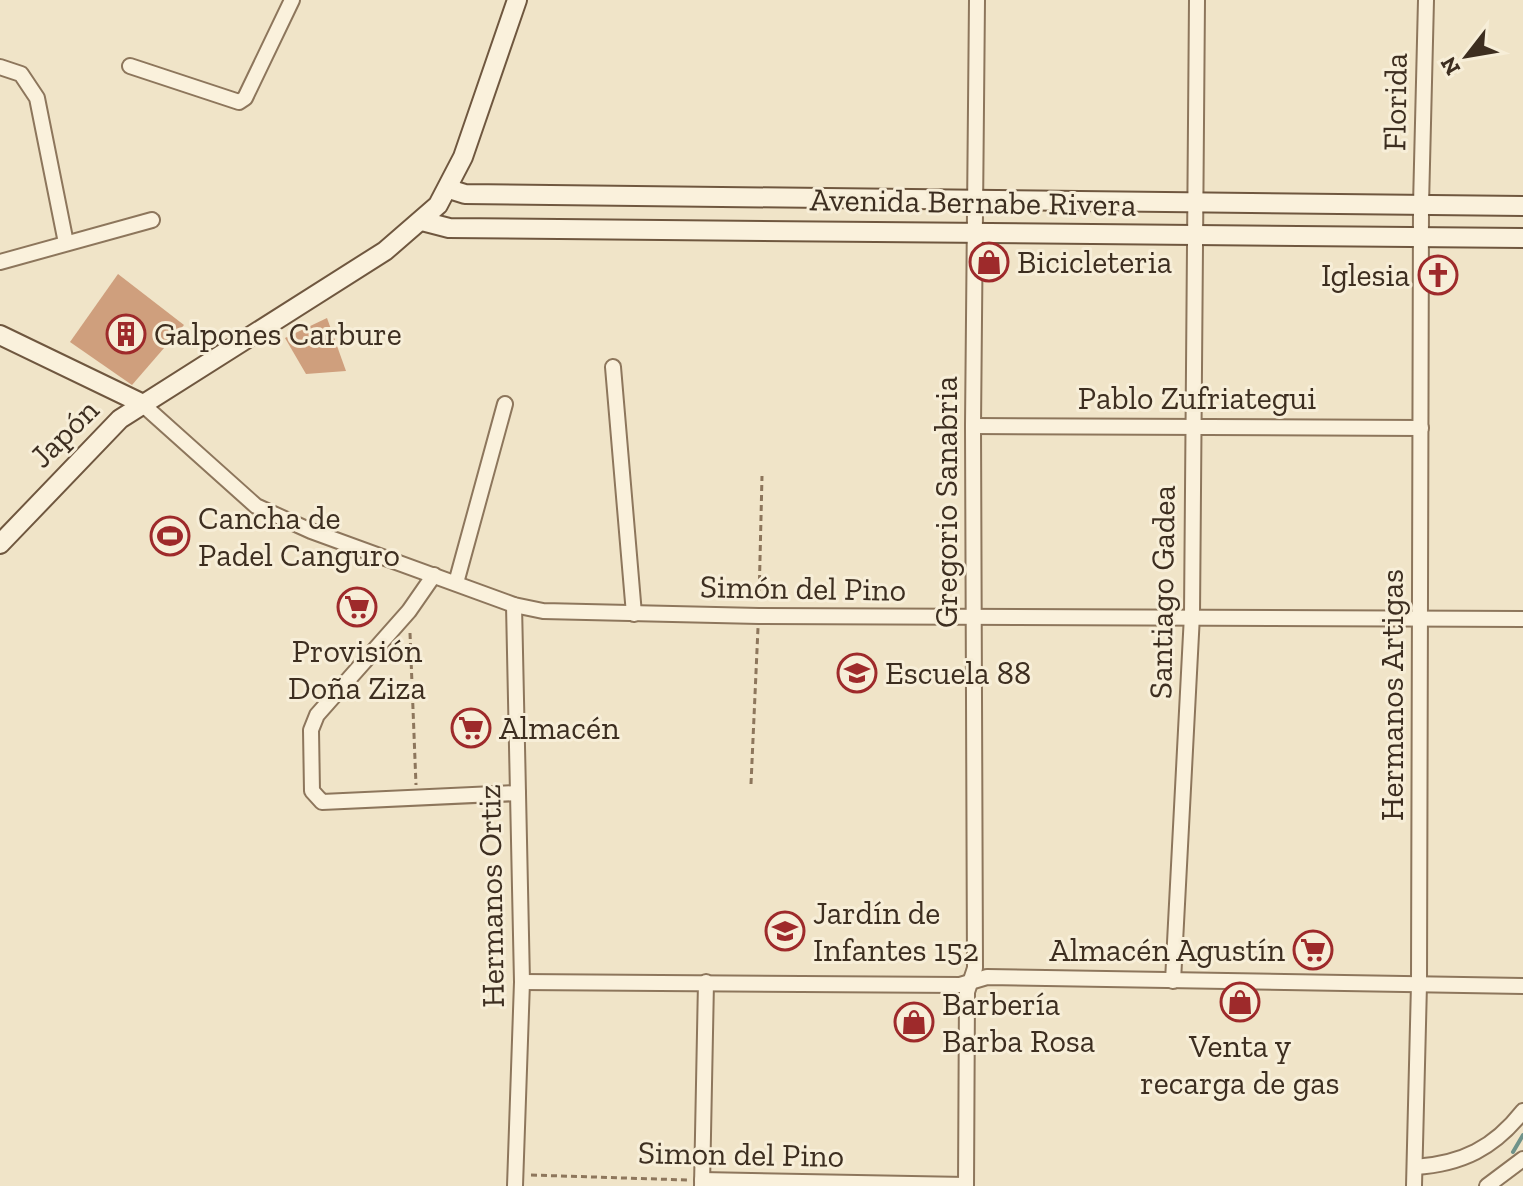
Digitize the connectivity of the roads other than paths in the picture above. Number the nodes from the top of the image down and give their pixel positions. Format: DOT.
graph roads {
  1 [pos="292,0"];
  2 [pos="517,0"];
  3 [pos="977,0"];
  4 [pos="1197,0"];
  5 [pos="1426,0"];
  6 [pos="130,66"];
  7 [pos="0,67"];
  8 [pos="449,189"];
  9 [pos="975,201"];
  10 [pos="1196,203"];
  11 [pos="1421,205"];
  12 [pos="1523,206"];
  13 [pos="152,220"];
  14 [pos="422,221"];
  15 [pos="974,231"];
  16 [pos="1195,234"];
  17 [pos="1421,235"];
  18 [pos="1523,238"];
  19 [pos="66,243"];
  20 [pos="0,262"];
  21 [pos="0,335"];
  22 [pos="613,367"];
  23 [pos="141,403"];
  24 [pos="505,404"];
  25 [pos="973,426"];
  26 [pos="1192,426"];
  27 [pos="1421,428"];
  28 [pos="0,544"];
  29 [pos="434,575"];
  30 [pos="456,583"];
  31 [pos="514,605"];
  32 [pos="634,614"];
  33 [pos="1192,615"];
  34 [pos="975,618"];
  35 [pos="1420,618"];
  36 [pos="1523,619"];
  37 [pos="518,793"];
  38 [pos="1173,981"];
  39 [pos="522,982"];
  40 [pos="706,982"];
  41 [pos="971,982"];
  42 [pos="1419,984"];
  43 [pos="1523,986"];
  44 [pos="1523,1111"];
  45 [pos="1523,1159"];
  46 [pos="1415,1167"];
  47 [pos="515,1180"];
  48 [pos="702,1183"];
  49 [pos="966,1186"];
  50 [pos="1414,1186"];
  51 [pos="1487,1186"];
  1 -- 6 [label="street"];
  2 -- 8 [label="street"];
  3 -- 9 [label="street, Gregorio Sanabria"];
  4 -- 10 [label="street, Santiago Gadea"];
  5 -- 11 [label="street, Florida"];
  7 -- 19 [label="street"];
  8 -- 9 [label="street, Avenida Bernabe Rivera"];
  8 -- 14 [label="street, Japón"];
  9 -- 10 [label="street, Avenida Bernabe Rivera"];
  9 -- 15 [label="street, Gregorio Sanabria"];
  10 -- 11 [label="street, Avenida Bernabe Rivera"];
  10 -- 16 [label="street, Santiago Gadea"];
  11 -- 12 [label="street, Avenida Bernabe Rivera"];
  11 -- 17 [label="street, Hermanos Artigas"];
  13 -- 19 [label="street"];
  14 -- 15 [label="street, Avenida Bernabe Rivera"];
  14 -- 23 [label="street, Japón"];
  15 -- 16 [label="street, Avenida Bernabe Rivera"];
  15 -- 25 [label="street, Gregorio Sanabria"];
  16 -- 17 [label="street, Avenida Bernabe Rivera"];
  16 -- 26 [label="street, Santiago Gadea"];
  17 -- 18 [label="street, Avenida Bernabe Rivera"];
  17 -- 27 [label="street, Hermanos Artigas"];
  19 -- 20 [label="street"];
  21 -- 23 [label="street"];
  22 -- 32 [label="street"];
  23 -- 28 [label="street, Japón"];
  23 -- 29 [label="street, Simón del Pino"];
  24 -- 30 [label="street"];
  25 -- 26 [label="street, Pablo Zufriategui"];
  25 -- 34 [label="street, Gregorio Sanabria"];
  26 -- 27 [label="street, Pablo Zufriategui"];
  26 -- 33 [label="street, Santiago Gadea"];
  27 -- 35 [label="street, Hermanos Artigas"];
  29 -- 30 [label="street, Simón del Pino"];
  29 -- 37 [label="street"];
  30 -- 31 [label="street, Simón del Pino"];
  31 -- 32 [label="street, Simón del Pino"];
  31 -- 37 [label="street, Hermanos Ortiz"];
  32 -- 34 [label="street, Simón del Pino"];
  33 -- 34 [label="street, Simón del Pino"];
  33 -- 35 [label="street, Simón del Pino"];
  33 -- 38 [label="street, Santiago Gadea"];
  34 -- 41 [label="street, Gregorio Sanabria"];
  35 -- 36 [label="street, Simón del Pino"];
  35 -- 42 [label="street, Hermanos Artigas"];
  37 -- 39 [label="street, Hermanos Ortiz"];
  38 -- 41 [label="street"];
  38 -- 42 [label="street"];
  39 -- 40 [label="street"];
  39 -- 47 [label="street, Hermanos Ortiz"];
  40 -- 41 [label="street"];
  40 -- 48 [label="street"];
  41 -- 49 [label="street, Gregorio Sanabria"];
  42 -- 43 [label="street"];
  42 -- 46 [label="street, Hermanos Artigas"];
  44 -- 46 [label="street"];
  45 -- 51 [label="street"];
  46 -- 50 [label="street, Hermanos Artigas"];
  48 -- 49 [label="street, Simon del Pino"];
}
